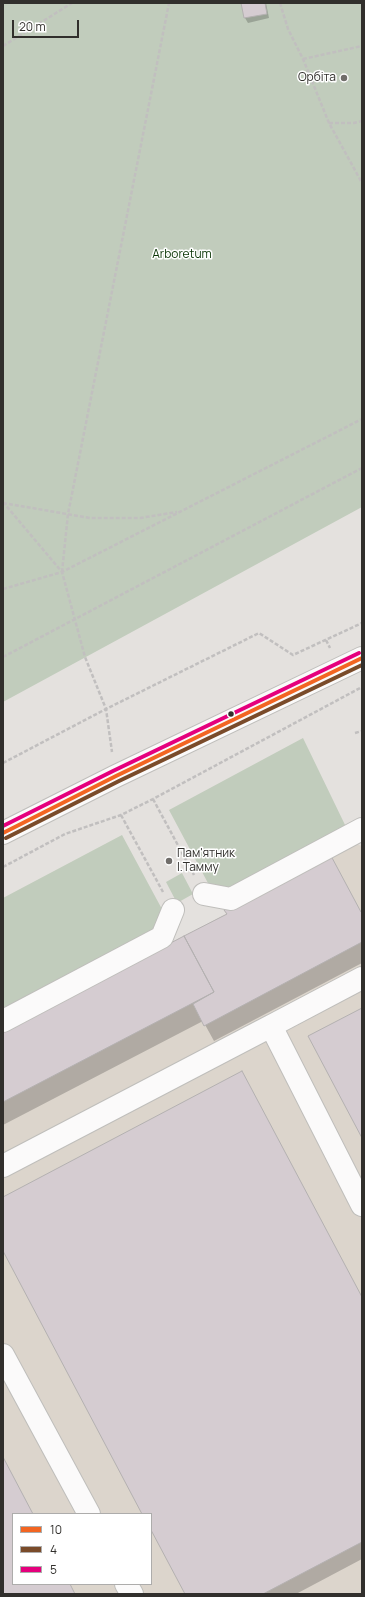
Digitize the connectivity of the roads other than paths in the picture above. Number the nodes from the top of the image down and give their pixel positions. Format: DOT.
graph roads {
  1 [pos="362,658"];
  2 [pos="362,829"];
  3 [pos="3,833"];
  4 [pos="204,894"];
  5 [pos="173,910"];
  6 [pos="362,978"];
  7 [pos="3,1021"];
  8 [pos="271,1026"];
  9 [pos="3,1166"];
  10 [pos="362,1205"];
  11 [pos="3,1355"];
  12 [pos="88,1513"];
  13 [pos="127,1585"];
  14 [pos="132,1594"];
  1 -- 3 [label="main road"];
  2 -- 4 [label="main road"];
  5 -- 7 [label="main road"];
  6 -- 8 [label="main road"];
  8 -- 9 [label="main road"];
  8 -- 10 [label="main road"];
  11 -- 12 [label="main road"];
  13 -- 14 [label="main road"];
}
